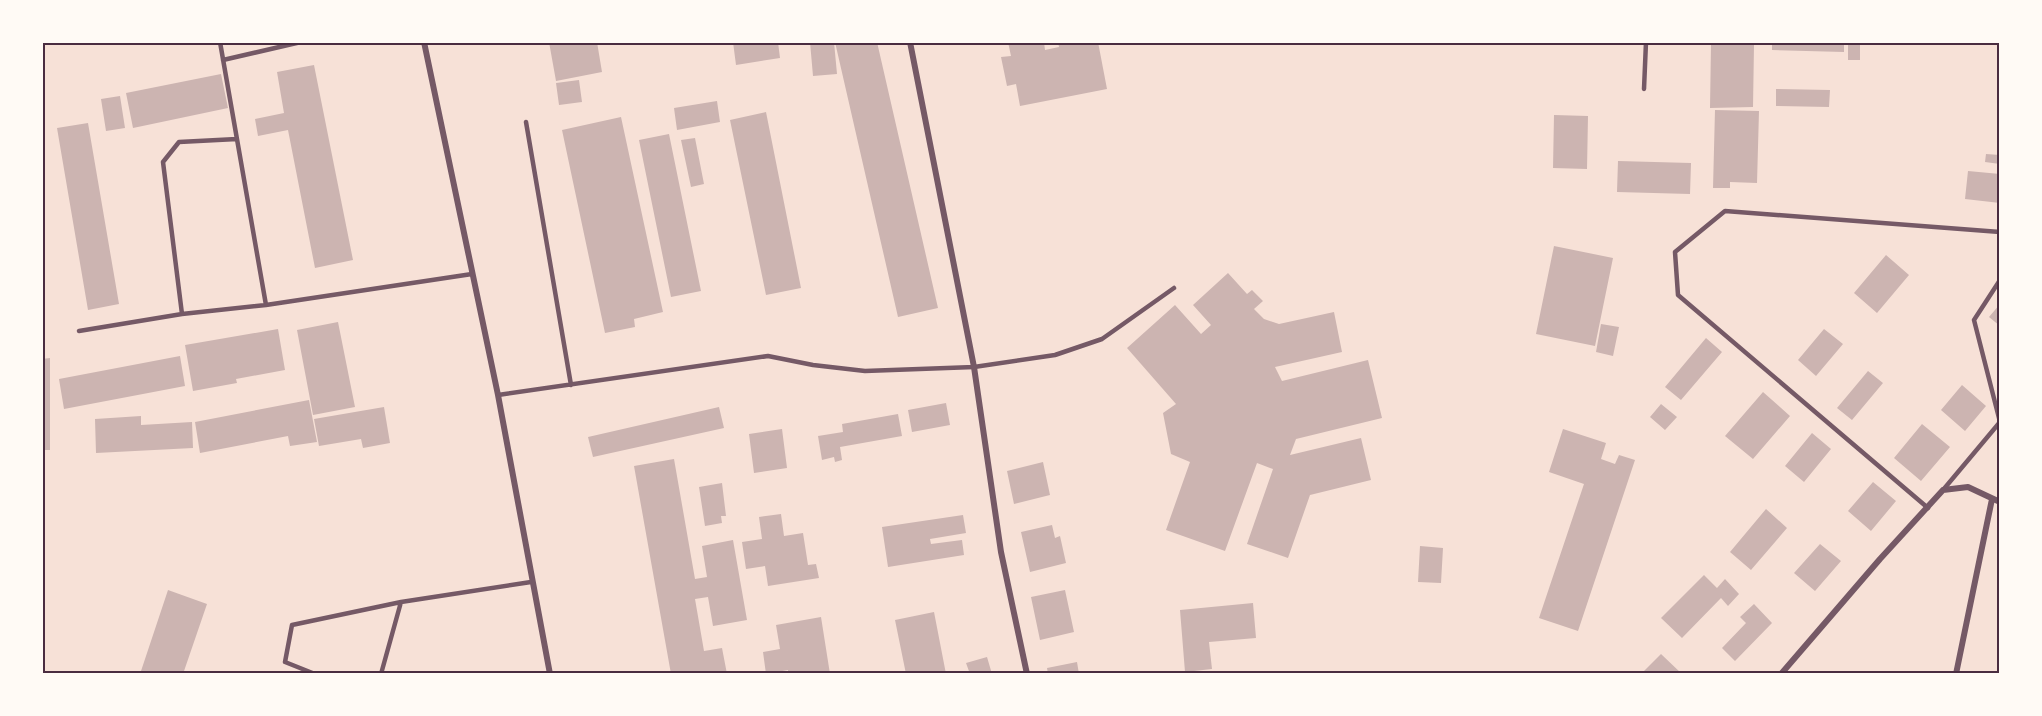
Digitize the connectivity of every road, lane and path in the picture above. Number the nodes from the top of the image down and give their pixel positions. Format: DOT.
graph roads {
  1 [pos="220,42"];
  2 [pos="301,42"];
  3 [pos="424,42"];
  4 [pos="910,42"];
  5 [pos="1646,42"];
  6 [pos="223,60"];
  7 [pos="1644,89"];
  8 [pos="526,122"];
  9 [pos="237,140"];
  10 [pos="2000,232"];
  11 [pos="472,274"];
  12 [pos="2000,280"];
  13 [pos="1174,288"];
  14 [pos="266,305"];
  15 [pos="182,314"];
  16 [pos="79,331"];
  17 [pos="974,367"];
  18 [pos="571,385"];
  19 [pos="498,395"];
  20 [pos="1943,490"];
  21 [pos="1992,499"];
  22 [pos="2000,502"];
  23 [pos="1928,507"];
  24 [pos="531,582"];
  25 [pos="401,602"];
  26 [pos="315,674"];
  27 [pos="381,674"];
  28 [pos="550,674"];
  29 [pos="1027,674"];
  30 [pos="1781,674"];
  31 [pos="1956,674"];
  1 -- 6 [label="lane"];
  2 -- 6 [label="lane"];
  3 -- 11 [label="street"];
  4 -- 17 [label="street"];
  5 -- 7 [label="lane"];
  6 -- 9 [label="lane"];
  8 -- 18 [label="lane"];
  9 -- 14 [label="lane"];
  9 -- 15 [label="lane"];
  10 -- 23 [label="lane"];
  11 -- 14 [label="lane"];
  11 -- 19 [label="street"];
  12 -- 20 [label="lane"];
  13 -- 17 [label="lane"];
  14 -- 15 [label="lane"];
  15 -- 16 [label="lane"];
  17 -- 18 [label="lane"];
  17 -- 29 [label="street"];
  18 -- 19 [label="lane"];
  19 -- 24 [label="street"];
  20 -- 21 [label="street"];
  20 -- 23 [label="street"];
  21 -- 22 [label="street"];
  21 -- 31 [label="street"];
  23 -- 30 [label="street"];
  24 -- 25 [label="lane"];
  24 -- 28 [label="street"];
  25 -- 26 [label="lane"];
  25 -- 27 [label="lane"];
}
